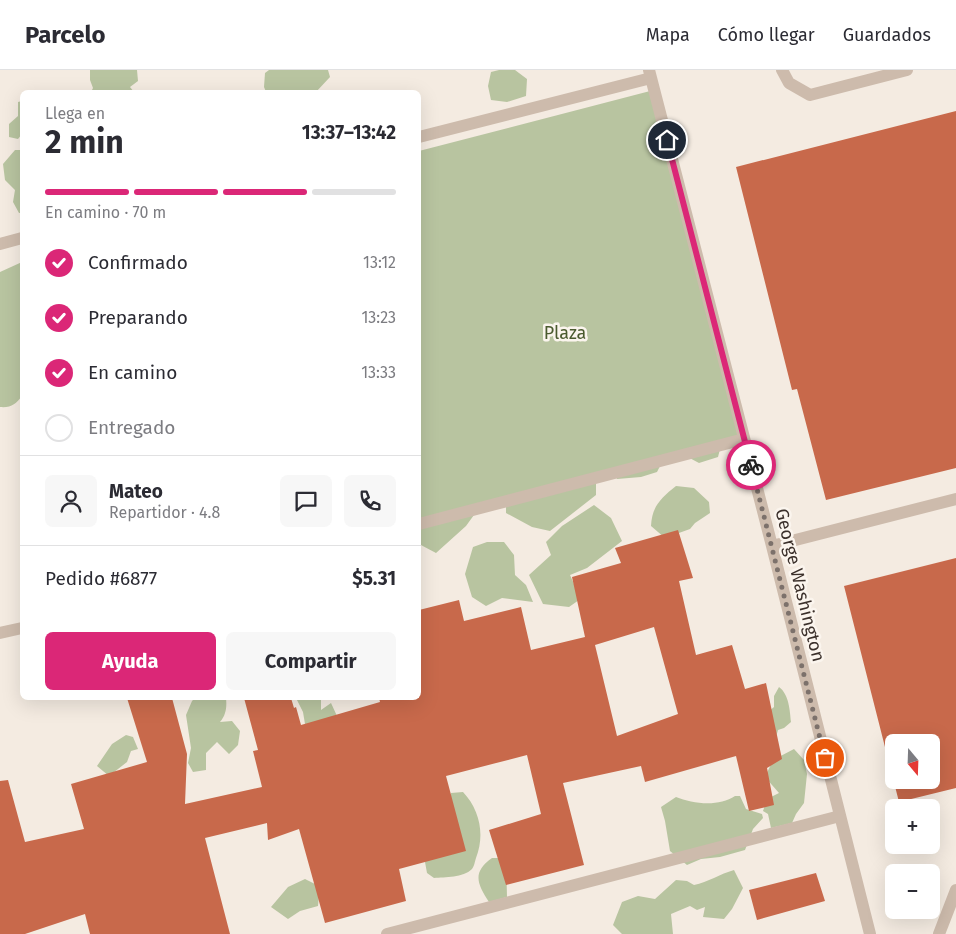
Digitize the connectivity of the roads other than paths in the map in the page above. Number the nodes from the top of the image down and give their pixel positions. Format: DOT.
graph roads {
  1 [pos="782,70"];
  2 [pos="907,70"];
  3 [pos="650,74"];
  4 [pos="421,136"];
  5 [pos="20,239"];
  6 [pos="0,244"];
  7 [pos="744,439"];
  8 [pos="956,499"];
  9 [pos="421,523"];
  10 [pos="772,546"];
  11 [pos="20,628"];
  12 [pos="0,633"];
  13 [pos="840,816"];
  14 [pos="956,890"];
  15 [pos="386,934"];
  16 [pos="870,934"];
  17 [pos="939,934"];
  1 -- 2 [label="street"];
  3 -- 4 [label="street"];
  3 -- 7 [label="street, George Washington"];
  5 -- 6 [label="street"];
  7 -- 9 [label="street"];
  7 -- 10 [label="street, George Washington"];
  8 -- 10 [label="street"];
  10 -- 13 [label="street, George Washington"];
  11 -- 12 [label="street"];
  13 -- 15 [label="street"];
  13 -- 16 [label="street, George Washington"];
  14 -- 17 [label="street"];
}
